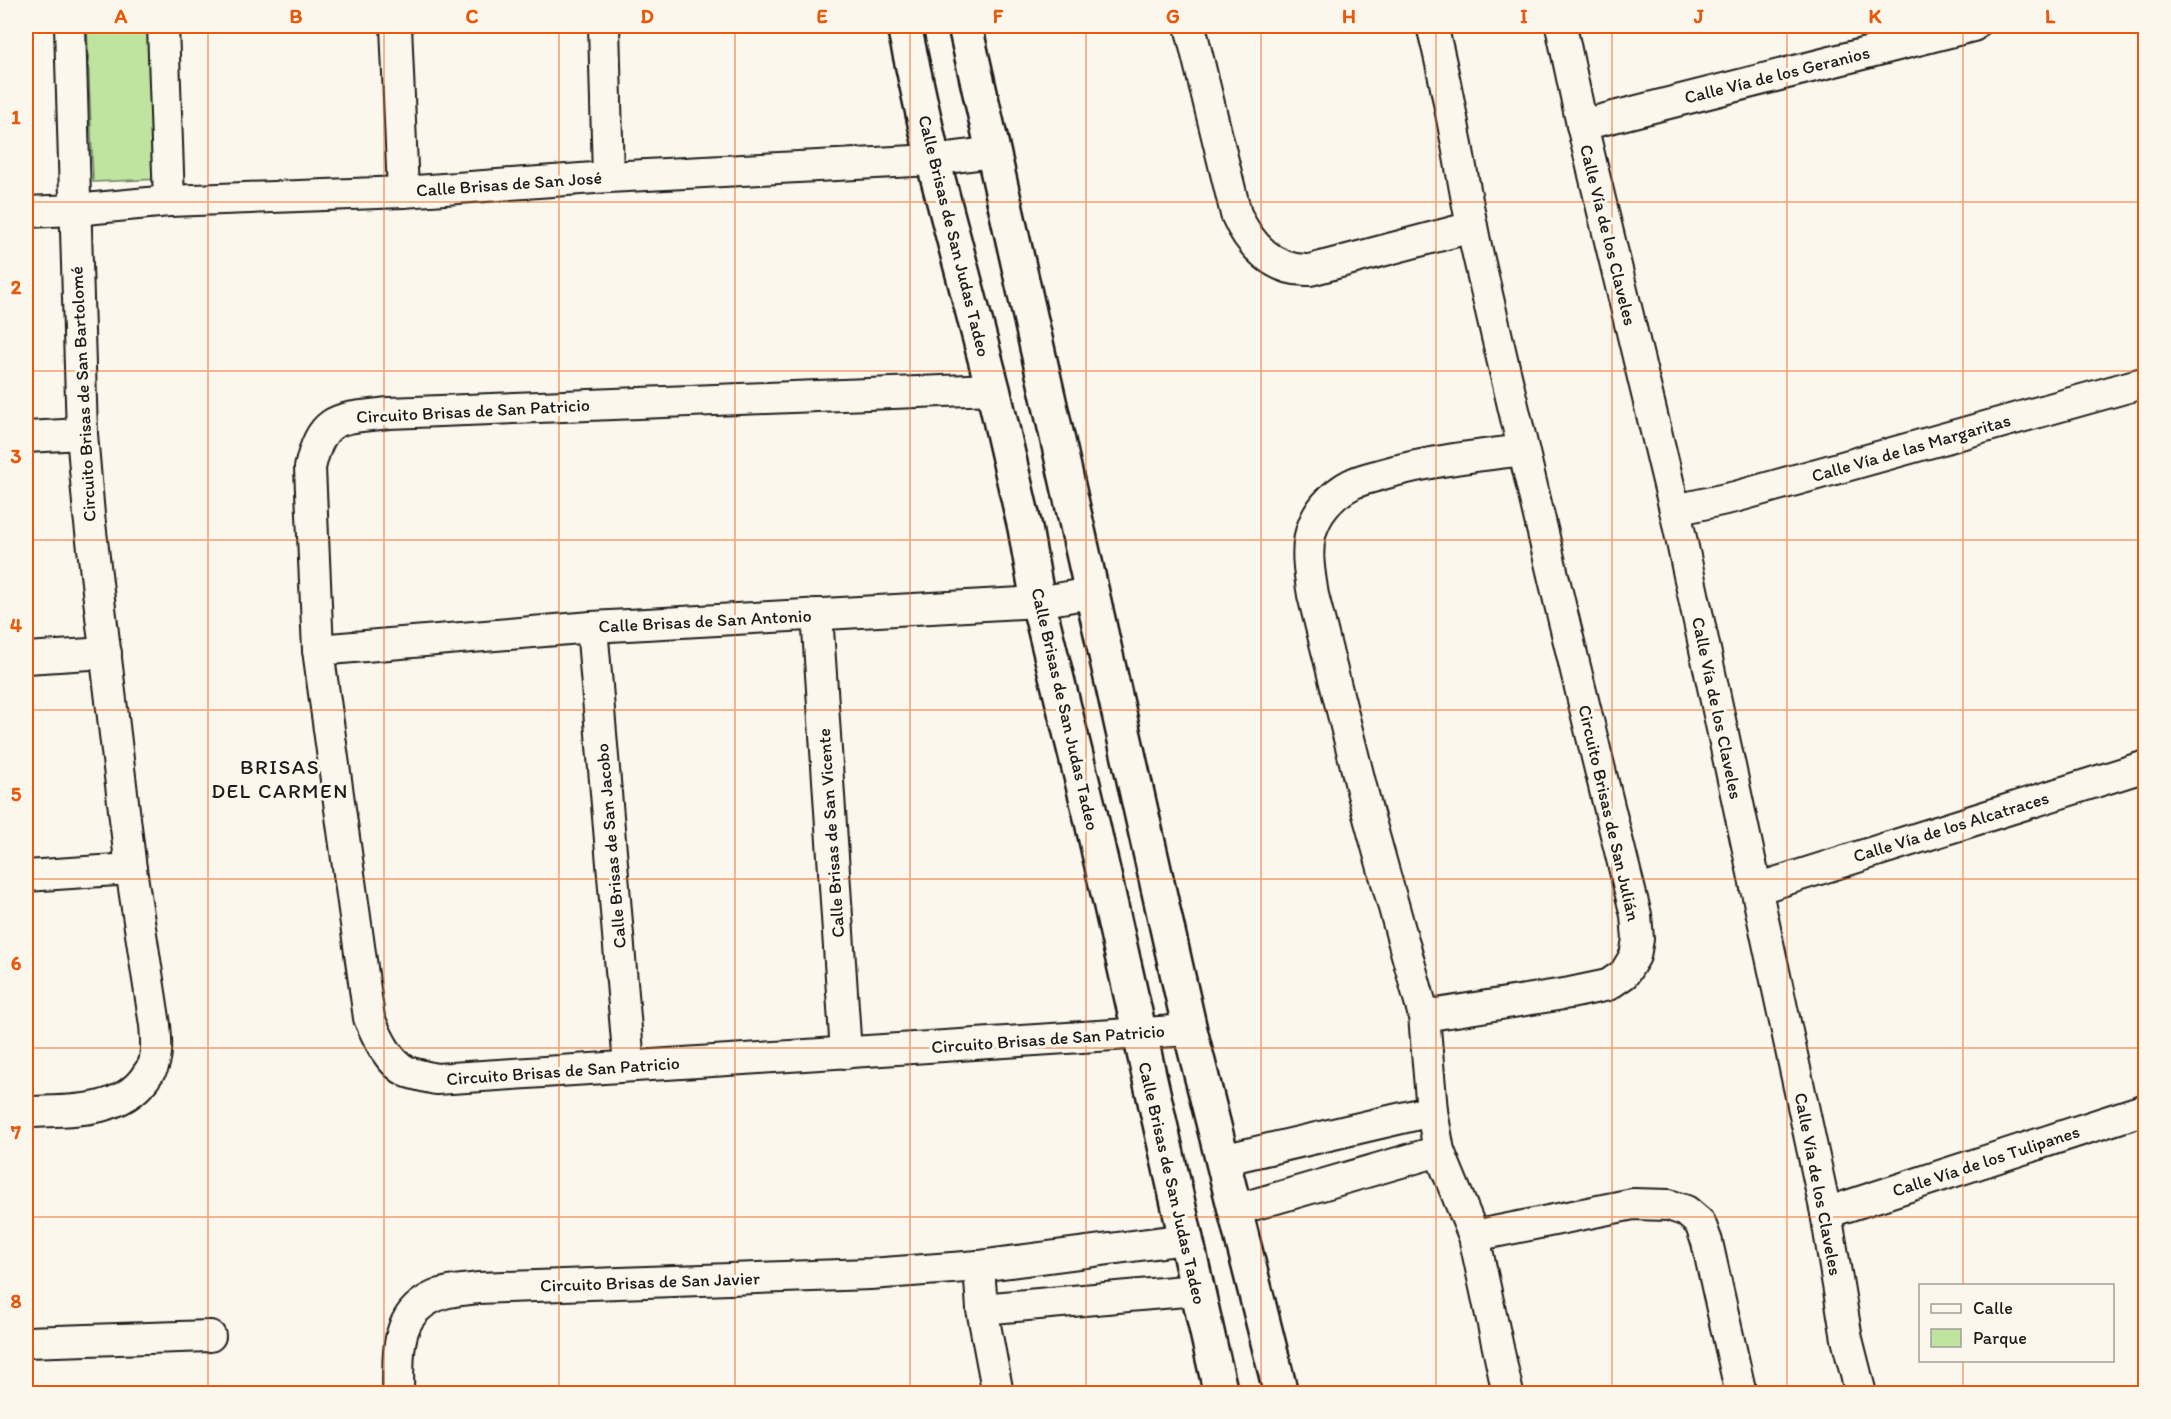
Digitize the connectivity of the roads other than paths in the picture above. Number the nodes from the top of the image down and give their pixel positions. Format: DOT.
graph roads {
  1 [pos="70,26"];
  2 [pos="163,26"];
  3 [pos="396,26"];
  4 [pos="604,26"];
  5 [pos="904,26"];
  6 [pos="965,26"];
  7 [pos="1190,26"];
  8 [pos="1432,26"];
  9 [pos="1561,26"];
  10 [pos="1973,26"];
  11 [pos="1582,125"];
  12 [pos="993,152"];
  13 [pos="933,160"];
  14 [pos="608,177"];
  15 [pos="403,192"];
  16 [pos="169,201"];
  17 [pos="75,210"];
  18 [pos="26,212"];
  19 [pos="1472,227"];
  20 [pos="2145,382"];
  21 [pos="993,389"];
  22 [pos="82,434"];
  23 [pos="26,437"];
  24 [pos="1523,450"];
  25 [pos="1675,510"];
  26 [pos="1091,593"];
  27 [pos="1038,602"];
  28 [pos="817,614"];
  29 [pos="592,627"];
  30 [pos="318,650"];
  31 [pos="106,652"];
  32 [pos="26,658"];
  33 [pos="2145,766"];
  34 [pos="131,869"];
  35 [pos="26,876"];
  36 [pos="1756,888"];
  37 [pos="1424,1016"];
  38 [pos="1190,1030"];
  39 [pos="1138,1033"];
  40 [pos="846,1053"];
  41 [pos="629,1065"];
  42 [pos="2145,1109"];
  43 [pos="1432,1111"];
  44 [pos="26,1112"];
  45 [pos="1439,1152"];
  46 [pos="1222,1160"];
  47 [pos="1235,1210"];
  48 [pos="1826,1213"];
  49 [pos="1474,1236"];
  50 [pos="1186,1239"];
  51 [pos="979,1266"];
  52 [pos="1196,1290"];
  53 [pos="982,1309"];
  54 [pos="210,1336"];
  55 [pos="26,1342"];
  56 [pos="398,1394"];
  57 [pos="998,1394"];
  58 [pos="1221,1394"];
  59 [pos="1281,1394"];
  60 [pos="1509,1394"];
  61 [pos="1741,1394"];
  62 [pos="1862,1394"];
  1 -- 17 [label="street, Circuito Brisas de San Bartolomé"];
  2 -- 16 [label="street"];
  3 -- 15 [label="street"];
  4 -- 14 [label="street"];
  5 -- 13 [label="street, Calle Brisas de San Judas Tadeo"];
  6 -- 12 [label="street"];
  7 -- 19 [label="street"];
  8 -- 19 [label="street, Circuito Brisas de San Julián"];
  9 -- 11 [label="street, Calle Vía de los Claveles"];
  10 -- 11 [label="street, Calle Vía de los Geranios"];
  11 -- 25 [label="street, Calle Vía de los Claveles"];
  12 -- 13 [label="street, Calle Brisas de San José"];
  12 -- 26 [label="street"];
  13 -- 14 [label="street, Calle Brisas de San José"];
  13 -- 21 [label="street, Calle Brisas de San Judas Tadeo"];
  14 -- 15 [label="street, Calle Brisas de San José"];
  15 -- 16 [label="street, Calle Brisas de San José"];
  16 -- 17 [label="street, Calle Brisas de San José"];
  17 -- 18 [label="street, Calle Brisas de San José"];
  17 -- 22 [label="street, Circuito Brisas de San Bartolomé"];
  19 -- 24 [label="street, Circuito Brisas de San Julián"];
  20 -- 25 [label="street, Calle Vía de las Margaritas"];
  21 -- 27 [label="street, Calle Brisas de San Judas Tadeo"];
  21 -- 30 [label="street, Circuito Brisas de San Patricio"];
  22 -- 23 [label="street"];
  22 -- 31 [label="street, Circuito Brisas de San Bartolomé"];
  24 -- 37 [label="street"];
  24 -- 37 [label="street, Circuito Brisas de San Julián"];
  25 -- 36 [label="street, Calle Vía de los Claveles"];
  26 -- 27 [label="street, Calle Brisas de San Antonio"];
  26 -- 38 [label="street"];
  27 -- 28 [label="street, Calle Brisas de San Antonio"];
  27 -- 39 [label="street, Calle Brisas de San Judas Tadeo"];
  28 -- 29 [label="street, Calle Brisas de San Antonio"];
  28 -- 40 [label="street, Calle Brisas de San Vicente"];
  29 -- 30 [label="street, Calle Brisas de San Antonio"];
  29 -- 41 [label="street, Calle Brisas de San Jacobo"];
  30 -- 41 [label="street, Circuito Brisas de San Patricio"];
  31 -- 32 [label="street"];
  31 -- 34 [label="street, Circuito Brisas de San Bartolomé"];
  33 -- 36 [label="street, Calle Vía de los Alcatraces"];
  34 -- 35 [label="street"];
  34 -- 44 [label="street, Circuito Brisas de San Bartolomé"];
  36 -- 48 [label="street, Calle Vía de los Claveles"];
  37 -- 43 [label="street"];
  38 -- 39 [label="street, Circuito Brisas de San Patricio"];
  38 -- 46 [label="street"];
  39 -- 40 [label="street, Circuito Brisas de San Patricio"];
  39 -- 50 [label="street, Calle Brisas de San Judas Tadeo"];
  40 -- 41 [label="street, Circuito Brisas de San Patricio"];
  42 -- 48 [label="street, Calle Vía de los Tulipanes"];
  43 -- 45 [label="street"];
  43 -- 46 [label="street"];
  45 -- 47 [label="street"];
  45 -- 49 [label="street"];
  46 -- 47 [label="street"];
  47 -- 59 [label="street"];
  48 -- 62 [label="street, Calle Vía de los Claveles"];
  49 -- 60 [label="street"];
  49 -- 61 [label="street"];
  50 -- 51 [label="street, Circuito Brisas de San Javier"];
  50 -- 52 [label="street, Calle Brisas de San Judas Tadeo"];
  51 -- 53 [label="street"];
  51 -- 56 [label="street, Circuito Brisas de San Javier"];
  52 -- 53 [label="street"];
  52 -- 58 [label="street, Calle Brisas de San Judas Tadeo"];
  53 -- 57 [label="street"];
  54 -- 55 [label="street"];
}
